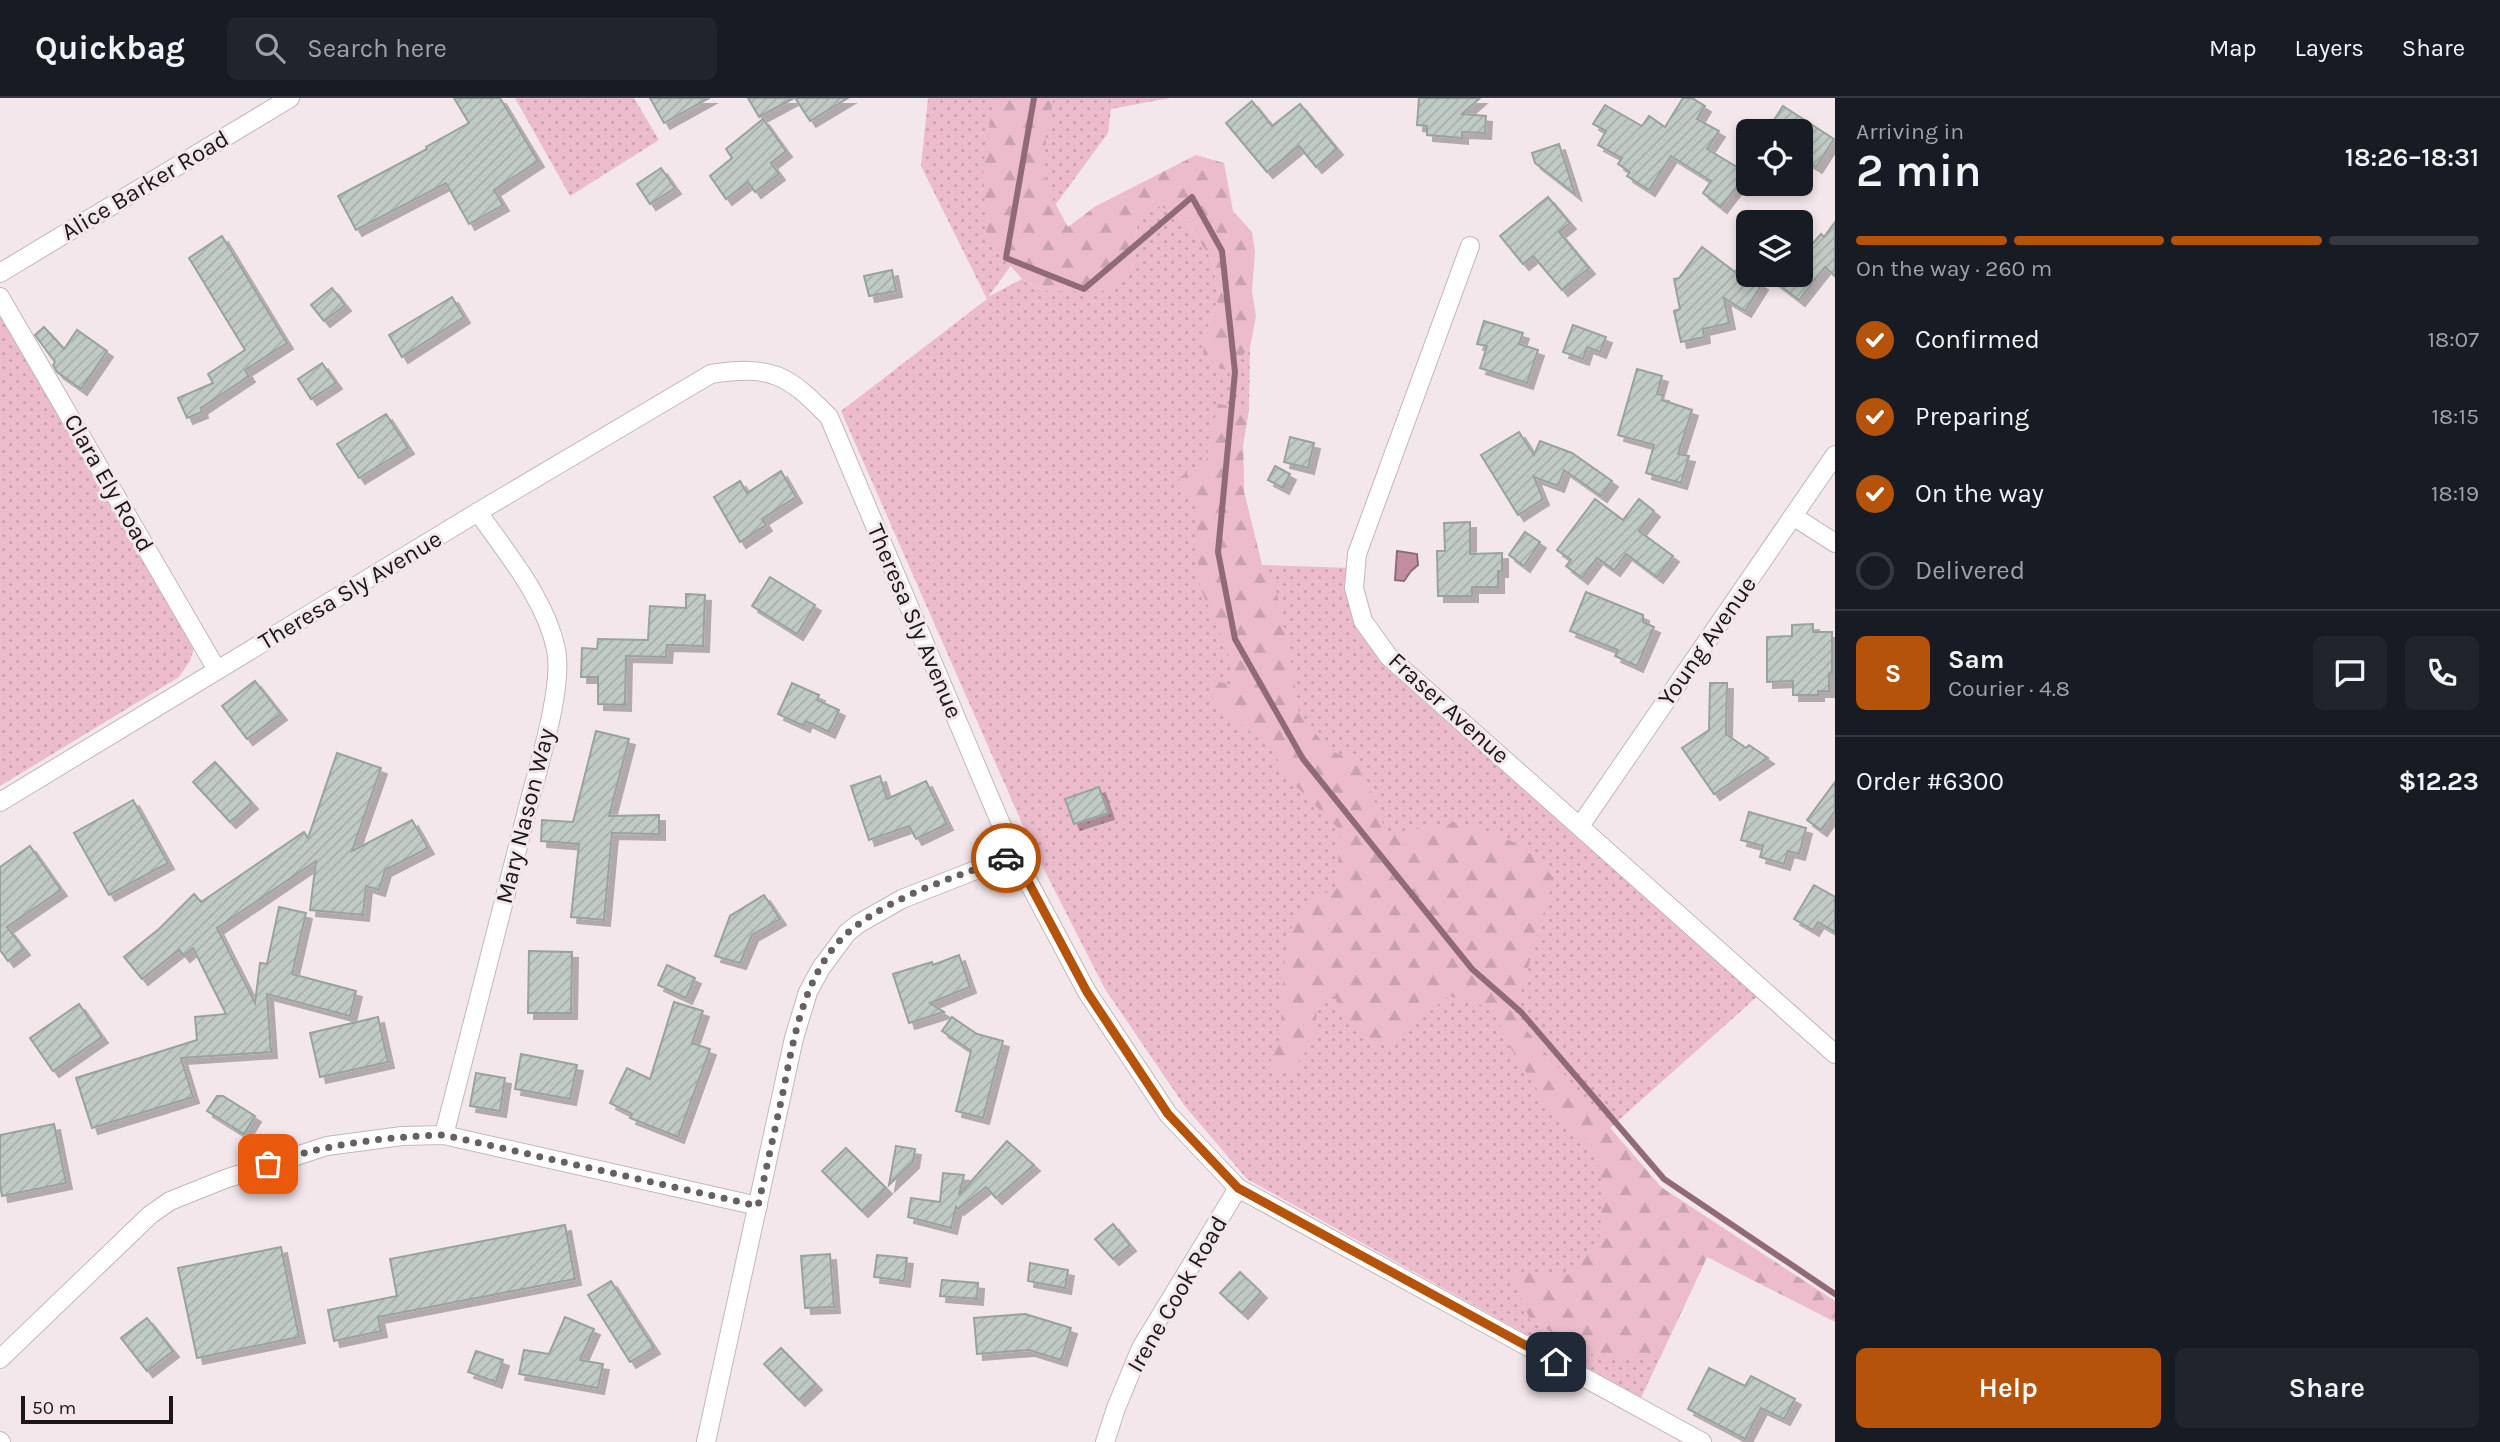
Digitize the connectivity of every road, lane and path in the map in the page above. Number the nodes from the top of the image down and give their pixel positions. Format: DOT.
graph roads {
  1 [pos="290,98"];
  2 [pos="1470,246"];
  3 [pos="0,273"];
  4 [pos="0,297"];
  5 [pos="1835,456"];
  6 [pos="478,512"];
  7 [pos="1793,516"];
  8 [pos="1835,543"];
  9 [pos="217,670"];
  10 [pos="0,802"];
  11 [pos="1580,826"];
  12 [pos="1014,855"];
  13 [pos="1835,1054"];
  14 [pos="444,1135"];
  15 [pos="1238,1188"];
  16 [pos="758,1206"];
  17 [pos="0,1359"];
  18 [pos="706,1442"];
  19 [pos="1105,1442"];
  20 [pos="1702,1442"];
  1 -- 3 [label="street, Alice Barker Road"];
  2 -- 11 [label="street, Fraser Avenue"];
  4 -- 9 [label="street, Clara Ely Road"];
  5 -- 7 [label="street, Young Avenue"];
  6 -- 9 [label="street, Theresa Sly Avenue"];
  6 -- 12 [label="street, Theresa Sly Avenue"];
  6 -- 14 [label="street, Mary Nason Way"];
  7 -- 8 [label="street"];
  7 -- 11 [label="street, Young Avenue"];
  9 -- 10 [label="street, Theresa Sly Avenue"];
  11 -- 13 [label="street, Fraser Avenue"];
  12 -- 15 [label="street, Theresa Sly Avenue"];
  12 -- 16 [label="street"];
  14 -- 16 [label="street"];
  14 -- 17 [label="street"];
  15 -- 19 [label="street, Irene Cook Road"];
  15 -- 20 [label="street, Theresa Sly Avenue"];
  16 -- 18 [label="street"];
}
